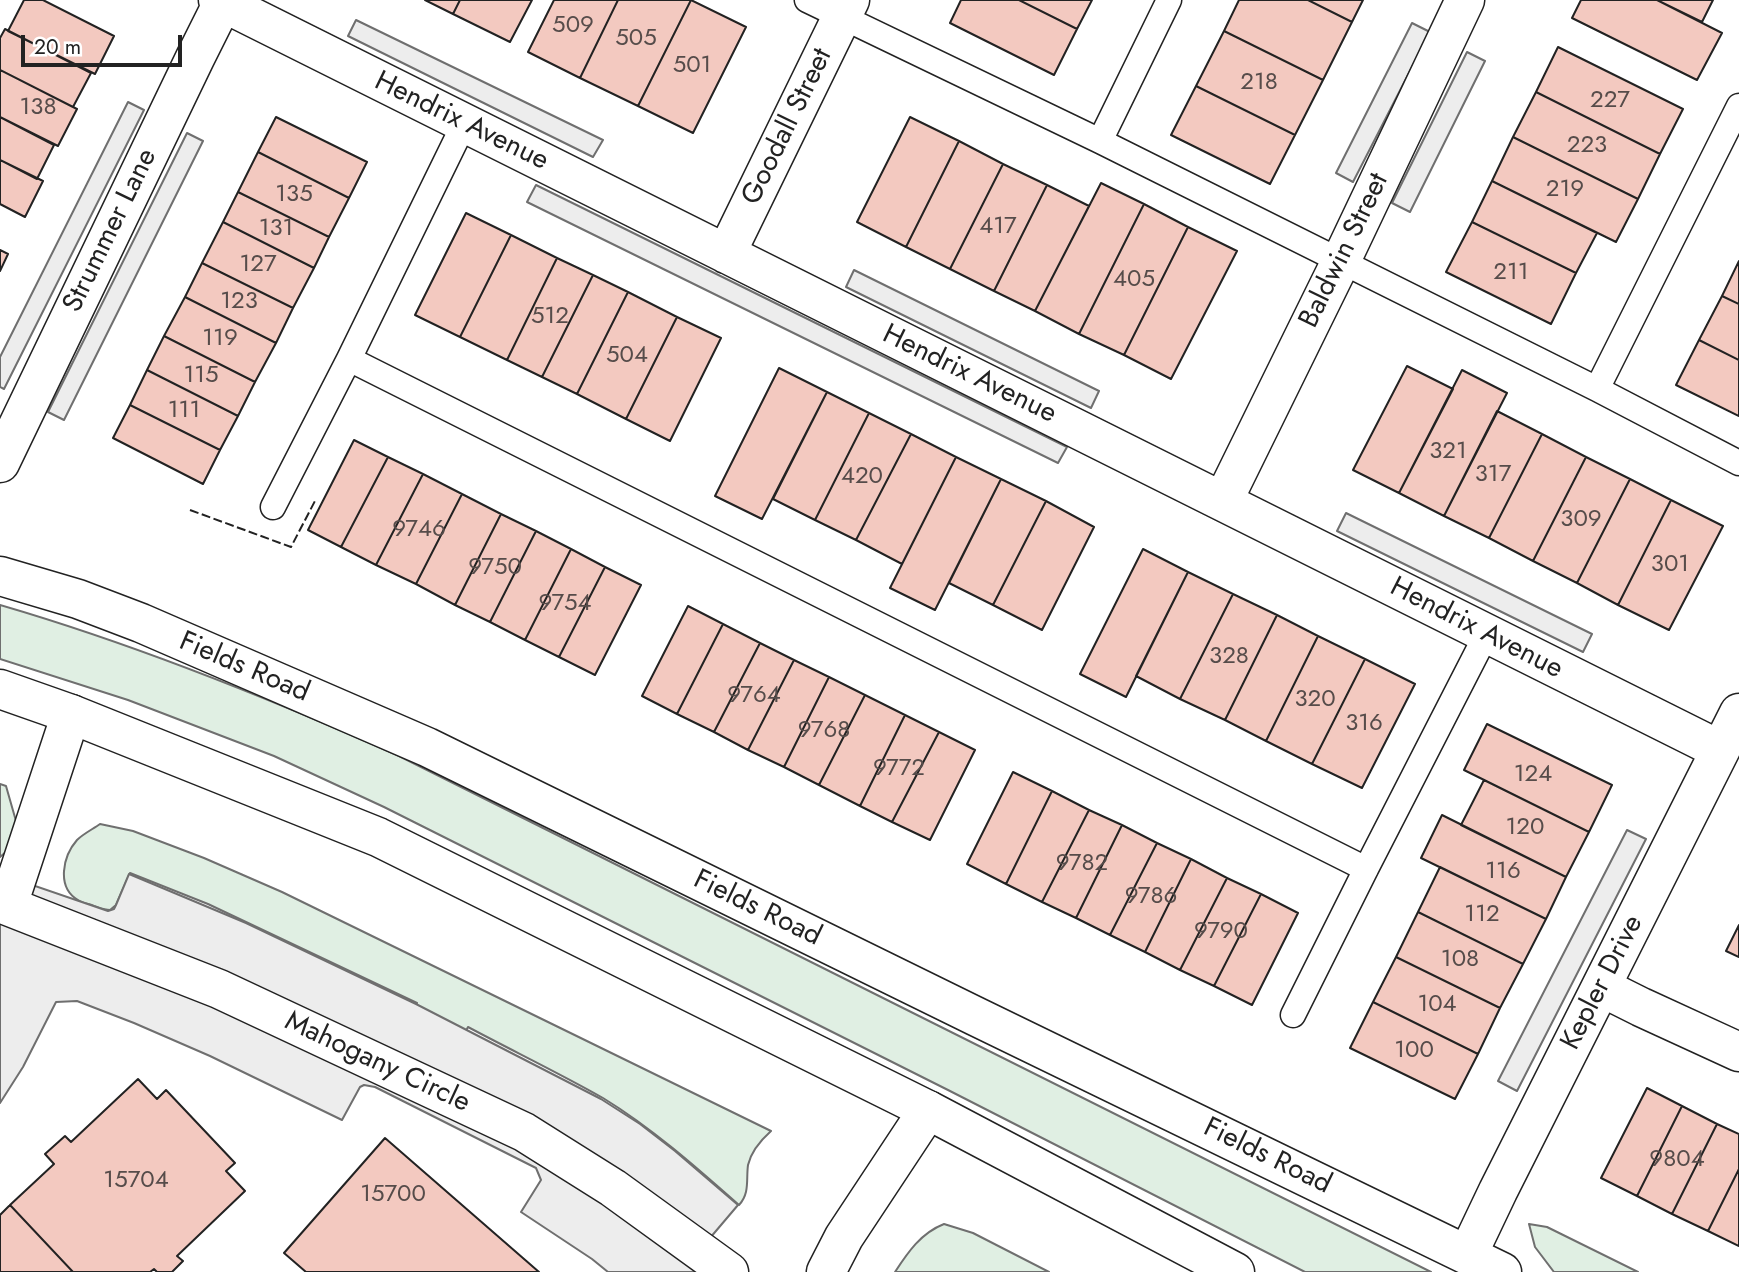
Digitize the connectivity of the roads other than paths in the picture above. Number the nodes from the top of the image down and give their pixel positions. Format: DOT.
graph roads {
  1 [pos="807,0"];
  2 [pos="1169,0"];
  3 [pos="1465,0"];
  4 [pos="222,1"];
  5 [pos="846,9"];
  6 [pos="1739,106"];
  7 [pos="464,124"];
  8 [pos="1100,141"];
  9 [pos="726,254"];
  10 [pos="1341,261"];
  11 [pos="349,359"];
  12 [pos="1597,389"];
  13 [pos="0,463"];
  14 [pos="1739,463"];
  15 [pos="1223,501"];
  16 [pos="273,508"];
  17 [pos="0,576"];
  18 [pos="1486,635"];
  19 [pos="0,689"];
  20 [pos="1739,713"];
  21 [pos="71,714"];
  22 [pos="1720,750"];
  23 [pos="1366,869"];
  24 [pos="4,904"];
  25 [pos="1601,987"];
  26 [pos="1293,1015"];
  27 [pos="1739,1052"];
  28 [pos="928,1110"];
  29 [pos="1468,1254"];
  30 [pos="729,1272"];
  31 [pos="826,1272"];
  32 [pos="1235,1272"];
  33 [pos="1502,1272"];
  1 -- 5 [label="lane"];
  2 -- 8 [label="lane"];
  3 -- 10 [label="street, Baldwin Street"];
  4 -- 7 [label="street, Hendrix Avenue"];
  4 -- 13 [label="street, Strummer Lane"];
  5 -- 8 [label="lane"];
  5 -- 9 [label="street, Goodall Street"];
  6 -- 12 [label="lane"];
  7 -- 9 [label="street, Hendrix Avenue"];
  7 -- 11 [label="lane"];
  8 -- 10 [label="lane"];
  9 -- 15 [label="street, Hendrix Avenue"];
  10 -- 12 [label="lane"];
  10 -- 15 [label="street, Baldwin Street"];
  11 -- 16 [label="lane"];
  11 -- 23 [label="lane"];
  12 -- 14 [label="lane"];
  15 -- 18 [label="street, Hendrix Avenue"];
  17 -- 29 [label="street, Fields Road"];
  18 -- 22 [label="street, Hendrix Avenue"];
  18 -- 23 [label="lane"];
  19 -- 21 [label="street"];
  20 -- 22 [label="street, Kepler Drive"];
  21 -- 24 [label="street"];
  21 -- 28 [label="street"];
  22 -- 25 [label="street, Kepler Drive"];
  23 -- 26 [label="lane"];
  24 -- 30 [label="street, Mahogany Circle"];
  25 -- 27 [label="street"];
  25 -- 29 [label="street, Kepler Drive"];
  28 -- 31 [label="street"];
  28 -- 32 [label="street"];
  29 -- 33 [label="street, Fields Road"];
}
